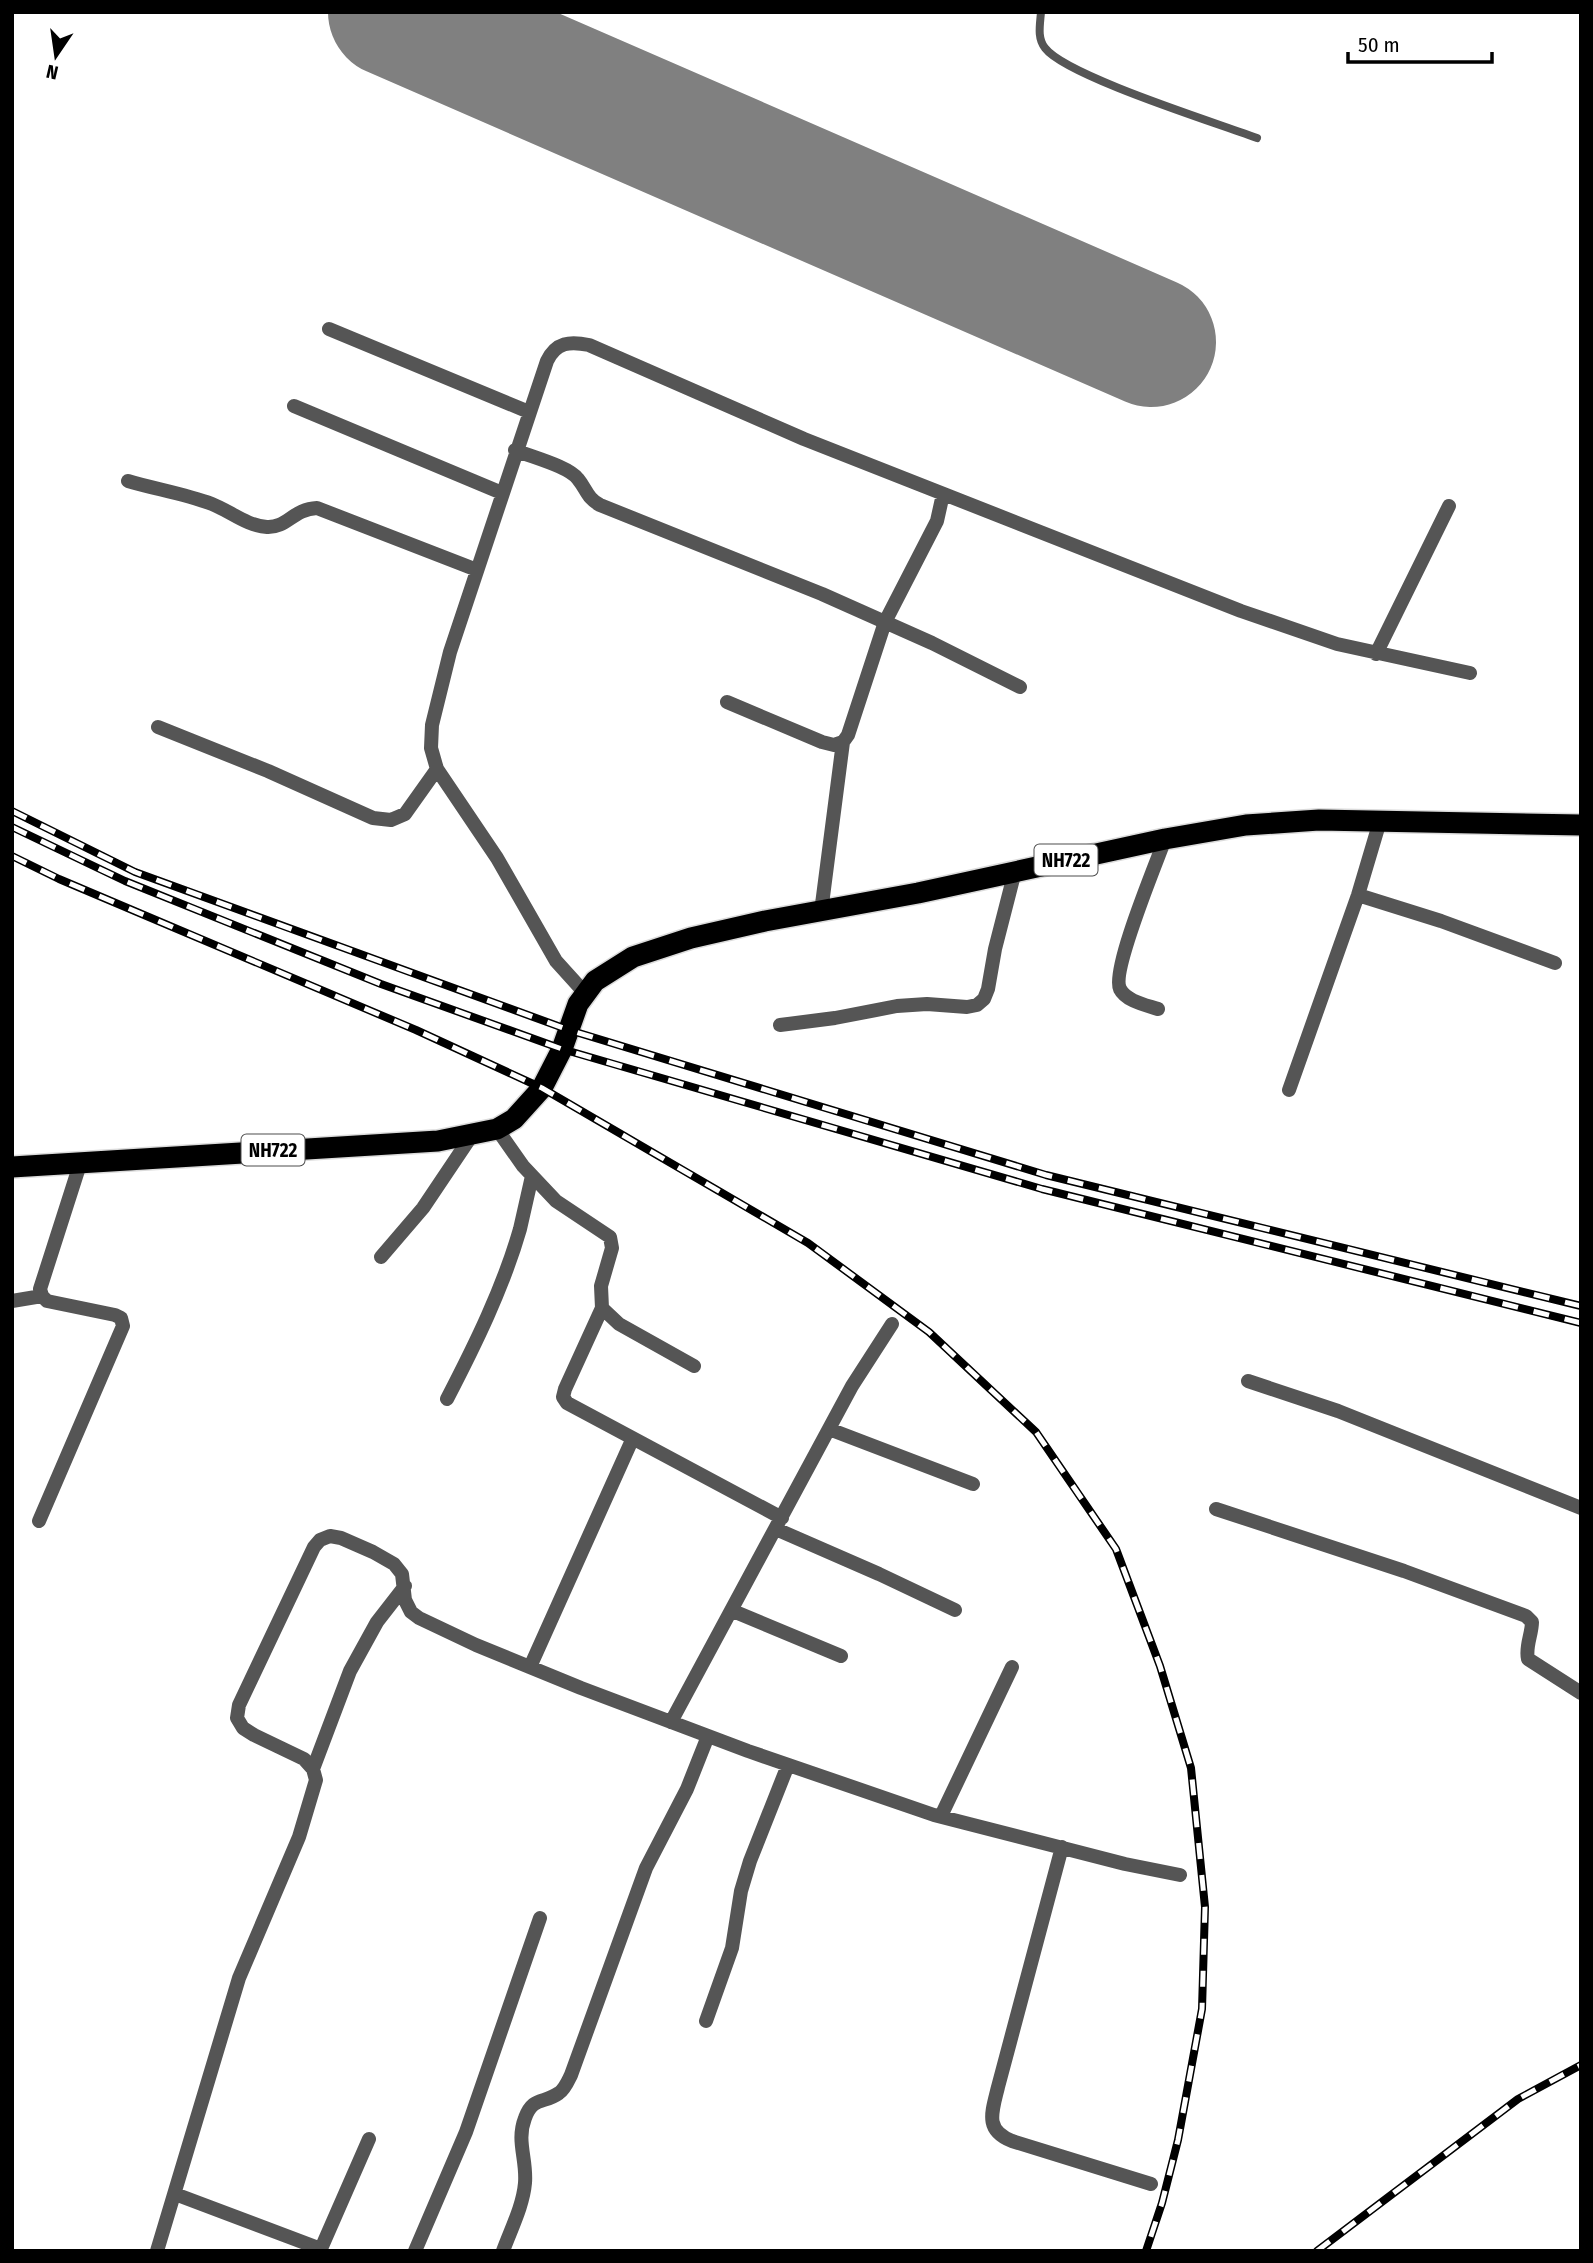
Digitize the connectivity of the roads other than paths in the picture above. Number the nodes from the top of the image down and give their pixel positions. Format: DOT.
graph roads {
  1 [pos="1041,12"];
  2 [pos="1257,138"];
  3 [pos="329,329"];
  4 [pos="294,406"];
  5 [pos="529,412"];
  6 [pos="515,450"];
  7 [pos="128,481"];
  8 [pos="502,493"];
  9 [pos="943,494"];
  10 [pos="1450,506"];
  11 [pos="477,570"];
  12 [pos="885,622"];
  13 [pos="1376,654"];
  14 [pos="1469,673"];
  15 [pos="1020,687"];
  16 [pos="727,702"];
  17 [pos="158,727"];
  18 [pos="844,742"];
  19 [pos="437,769"];
  20 [pos="1380,821"];
  21 [pos="1581,825"];
  22 [pos="1165,839"];
  23 [pos="1015,871"];
  24 [pos="1358,895"];
  25 [pos="821,912"];
  26 [pos="1555,963"];
  27 [pos="584,992"];
  28 [pos="1158,1009"];
  29 [pos="780,1025"];
  30 [pos="1289,1090"];
  31 [pos="497,1129"];
  32 [pos="472,1135"];
  33 [pos="81,1161"];
  34 [pos="12,1167"];
  35 [pos="532,1176"];
  36 [pos="381,1257"];
  37 [pos="42,1296"];
  38 [pos="12,1301"];
  39 [pos="602,1308"];
  40 [pos="892,1324"];
  41 [pos="694,1366"];
  42 [pos="1248,1381"];
  43 [pos="447,1399"];
  44 [pos="829,1429"];
  45 [pos="632,1440"];
  46 [pos="973,1484"];
  47 [pos="1581,1508"];
  48 [pos="1216,1509"];
  49 [pos="39,1521"];
  50 [pos="779,1523"];
  51 [pos="405,1586"];
  52 [pos="955,1610"];
  53 [pos="733,1611"];
  54 [pos="841,1656"];
  55 [pos="530,1667"];
  56 [pos="1012,1667"];
  57 [pos="1581,1693"];
  58 [pos="671,1722"];
  59 [pos="708,1736"];
  60 [pos="788,1765"];
  61 [pos="313,1769"];
  62 [pos="941,1816"];
  63 [pos="1062,1847"];
  64 [pos="1180,1875"];
  65 [pos="540,1918"];
  66 [pos="706,2021"];
  67 [pos="369,2139"];
  68 [pos="1151,2184"];
  69 [pos="175,2194"];
  70 [pos="321,2250"];
  71 [pos="158,2251"];
  72 [pos="415,2251"];
  73 [pos="503,2251"];
  1 -- 2 [label="lane"];
  3 -- 5 [label="street"];
  4 -- 8 [label="street"];
  5 -- 6 [label="street"];
  5 -- 9 [label="street"];
  6 -- 8 [label="street"];
  6 -- 12 [label="street"];
  7 -- 11 [label="street"];
  8 -- 11 [label="street"];
  9 -- 12 [label="street"];
  9 -- 13 [label="street"];
  10 -- 13 [label="street"];
  11 -- 19 [label="street"];
  12 -- 15 [label="street"];
  12 -- 18 [label="street"];
  13 -- 14 [label="street"];
  16 -- 18 [label="street"];
  17 -- 19 [label="street"];
  18 -- 25 [label="street"];
  19 -- 27 [label="street"];
  20 -- 21 [label="highway, NH722"];
  20 -- 22 [label="highway, NH722"];
  20 -- 24 [label="street"];
  22 -- 23 [label="highway, NH722"];
  22 -- 28 [label="street"];
  23 -- 25 [label="highway, NH722"];
  23 -- 29 [label="street"];
  24 -- 26 [label="street"];
  24 -- 30 [label="street"];
  25 -- 27 [label="highway, NH722"];
  27 -- 31 [label="highway, NH722"];
  31 -- 32 [label="highway, NH722"];
  31 -- 35 [label="street"];
  32 -- 33 [label="highway, NH722"];
  32 -- 36 [label="street"];
  33 -- 34 [label="highway, NH722"];
  33 -- 37 [label="street"];
  35 -- 39 [label="street"];
  35 -- 43 [label="street"];
  37 -- 38 [label="street"];
  37 -- 49 [label="street"];
  39 -- 41 [label="street"];
  39 -- 45 [label="street"];
  40 -- 44 [label="street"];
  42 -- 47 [label="street"];
  44 -- 46 [label="street"];
  44 -- 50 [label="street"];
  45 -- 50 [label="street"];
  45 -- 55 [label="street"];
  48 -- 57 [label="street"];
  50 -- 52 [label="street"];
  50 -- 53 [label="street"];
  51 -- 55 [label="street"];
  51 -- 61 [label="street"];
  51 -- 61 [label="street"];
  53 -- 54 [label="street"];
  53 -- 58 [label="street"];
  55 -- 58 [label="street"];
  56 -- 62 [label="street"];
  58 -- 59 [label="street"];
  59 -- 60 [label="street"];
  59 -- 73 [label="street"];
  60 -- 62 [label="street"];
  60 -- 66 [label="street"];
  61 -- 69 [label="street"];
  62 -- 63 [label="street"];
  63 -- 64 [label="street"];
  63 -- 68 [label="street"];
  65 -- 72 [label="street"];
  67 -- 70 [label="street"];
  69 -- 70 [label="street"];
  69 -- 71 [label="street"];
}
